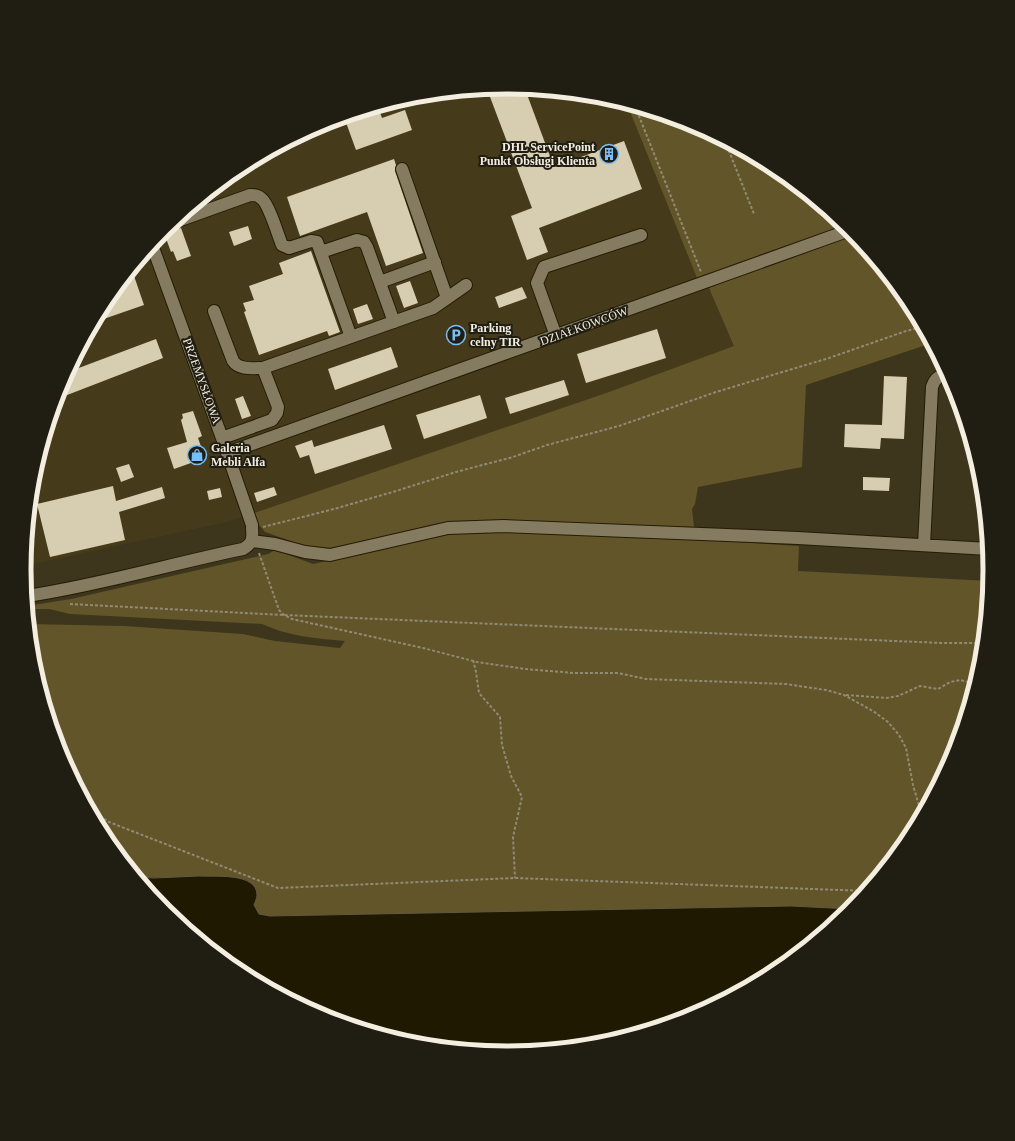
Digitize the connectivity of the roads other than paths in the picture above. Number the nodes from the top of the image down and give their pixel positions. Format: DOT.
graph roads {
  1 [pos="402,169"];
  2 [pos="188,217"];
  3 [pos="843,233"];
  4 [pos="641,235"];
  5 [pos="154,251"];
  6 [pos="321,252"];
  7 [pos="435,262"];
  8 [pos="380,282"];
  9 [pos="466,285"];
  10 [pos="447,298"];
  11 [pos="214,311"];
  12 [pos="394,322"];
  13 [pos="556,336"];
  14 [pos="351,337"];
  15 [pos="263,368"];
  16 [pos="942,376"];
  17 [pos="222,438"];
  18 [pos="227,453"];
  19 [pos="252,536"];
  20 [pos="924,545"];
  21 [pos="983,549"];
  22 [pos="32,595"];
  1 -- 7 [label="street"];
  2 -- 6 [label="street"];
  3 -- 13 [label="street, DZIAŁKOWCÓW"];
  4 -- 13 [label="street"];
  5 -- 17 [label="street, PRZEMYSŁOWA"];
  6 -- 8 [label="street"];
  6 -- 14 [label="street"];
  7 -- 8 [label="street"];
  7 -- 10 [label="street"];
  8 -- 12 [label="street"];
  9 -- 10 [label="street"];
  10 -- 12 [label="street"];
  11 -- 15 [label="street"];
  12 -- 14 [label="street"];
  13 -- 18 [label="street, DZIAŁKOWCÓW"];
  14 -- 15 [label="street"];
  15 -- 17 [label="street"];
  16 -- 20 [label="street"];
  17 -- 18 [label="street, PRZEMYSŁOWA"];
  18 -- 19 [label="street, PRZEMYSŁOWA"];
  19 -- 20 [label="street"];
  19 -- 22 [label="street"];
  20 -- 21 [label="street"];
}
